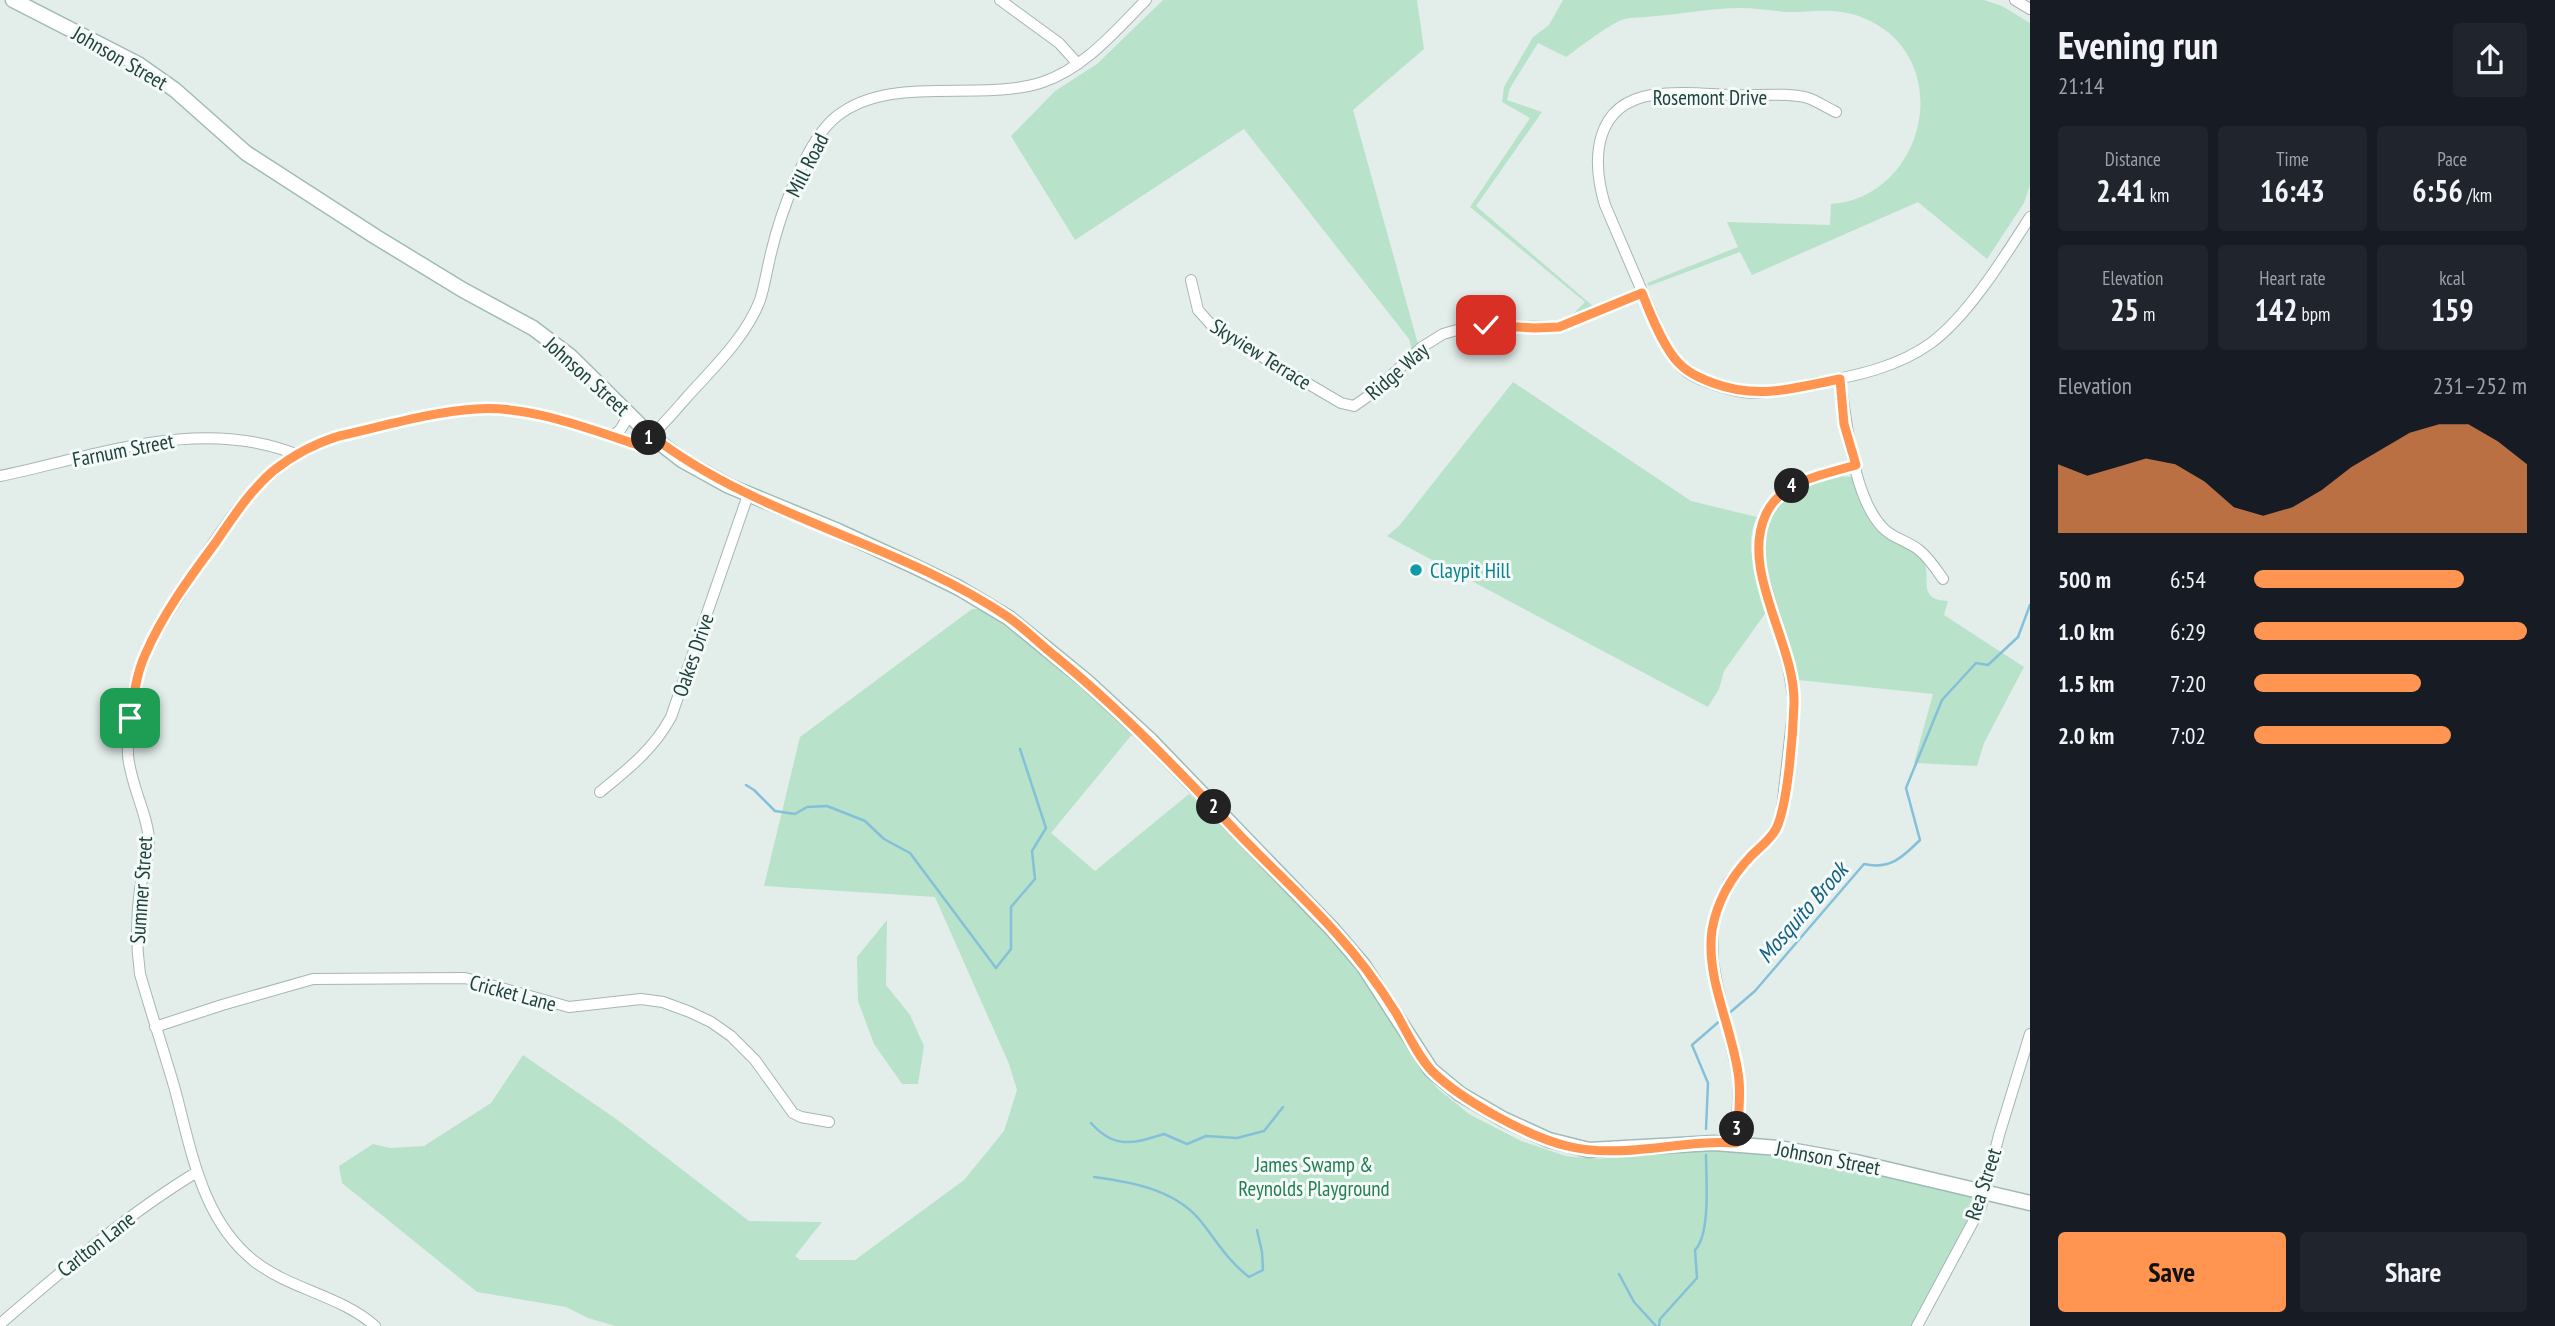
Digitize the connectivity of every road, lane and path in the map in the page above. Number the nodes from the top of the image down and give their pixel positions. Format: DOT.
graph roads {
  1 [pos="13,0"];
  2 [pos="1000,0"];
  3 [pos="1146,0"];
  4 [pos="2015,0"];
  5 [pos="2030,9"];
  6 [pos="1078,64"];
  7 [pos="1836,113"];
  8 [pos="2030,218"];
  9 [pos="1191,280"];
  10 [pos="1642,293"];
  11 [pos="1840,379"];
  12 [pos="1354,406"];
  13 [pos="630,414"];
  14 [pos="612,436"];
  15 [pos="652,436"];
  16 [pos="298,455"];
  17 [pos="1856,465"];
  18 [pos="0,476"];
  19 [pos="748,495"];
  20 [pos="1943,579"];
  21 [pos="600,792"];
  22 [pos="155,1027"];
  23 [pos="2030,1034"];
  24 [pos="829,1122"];
  25 [pos="1736,1143"];
  26 [pos="197,1172"];
  27 [pos="1985,1192"];
  28 [pos="2030,1203"];
  29 [pos="1,1321"];
  30 [pos="375,1326"];
  31 [pos="1917,1326"];
  1 -- 13 [label="street, Johnson Street"];
  2 -- 6 [label="street"];
  3 -- 6 [label="street, Mill Road"];
  4 -- 5 [label="street"];
  6 -- 15 [label="street, Mill Road"];
  7 -- 10 [label="street, Rosemont Drive"];
  8 -- 11 [label="street, Rosemont Drive"];
  9 -- 12 [label="street, Skyview Terrace"];
  10 -- 11 [label="street, Rosemont Drive"];
  10 -- 12 [label="street, Ridge Way"];
  11 -- 17 [label="street"];
  13 -- 14 [label="street"];
  13 -- 15 [label="street, Johnson Street"];
  14 -- 15 [label="street"];
  14 -- 16 [label="street"];
  15 -- 19 [label="street, Johnson Street"];
  16 -- 18 [label="street, Farnum Street"];
  16 -- 22 [label="street, Summer Street"];
  17 -- 20 [label="street"];
  17 -- 25 [label="street"];
  19 -- 21 [label="street, Oakes Drive"];
  19 -- 25 [label="street, Johnson Street"];
  22 -- 24 [label="street, Cricket Lane"];
  22 -- 26 [label="street, Summer Street"];
  23 -- 27 [label="street, Rea Street"];
  25 -- 27 [label="street, Johnson Street"];
  26 -- 29 [label="street, Carlton Lane"];
  26 -- 30 [label="street, Summer Street"];
  27 -- 28 [label="street, Johnson Street"];
  27 -- 31 [label="street, Rea Street"];
}
